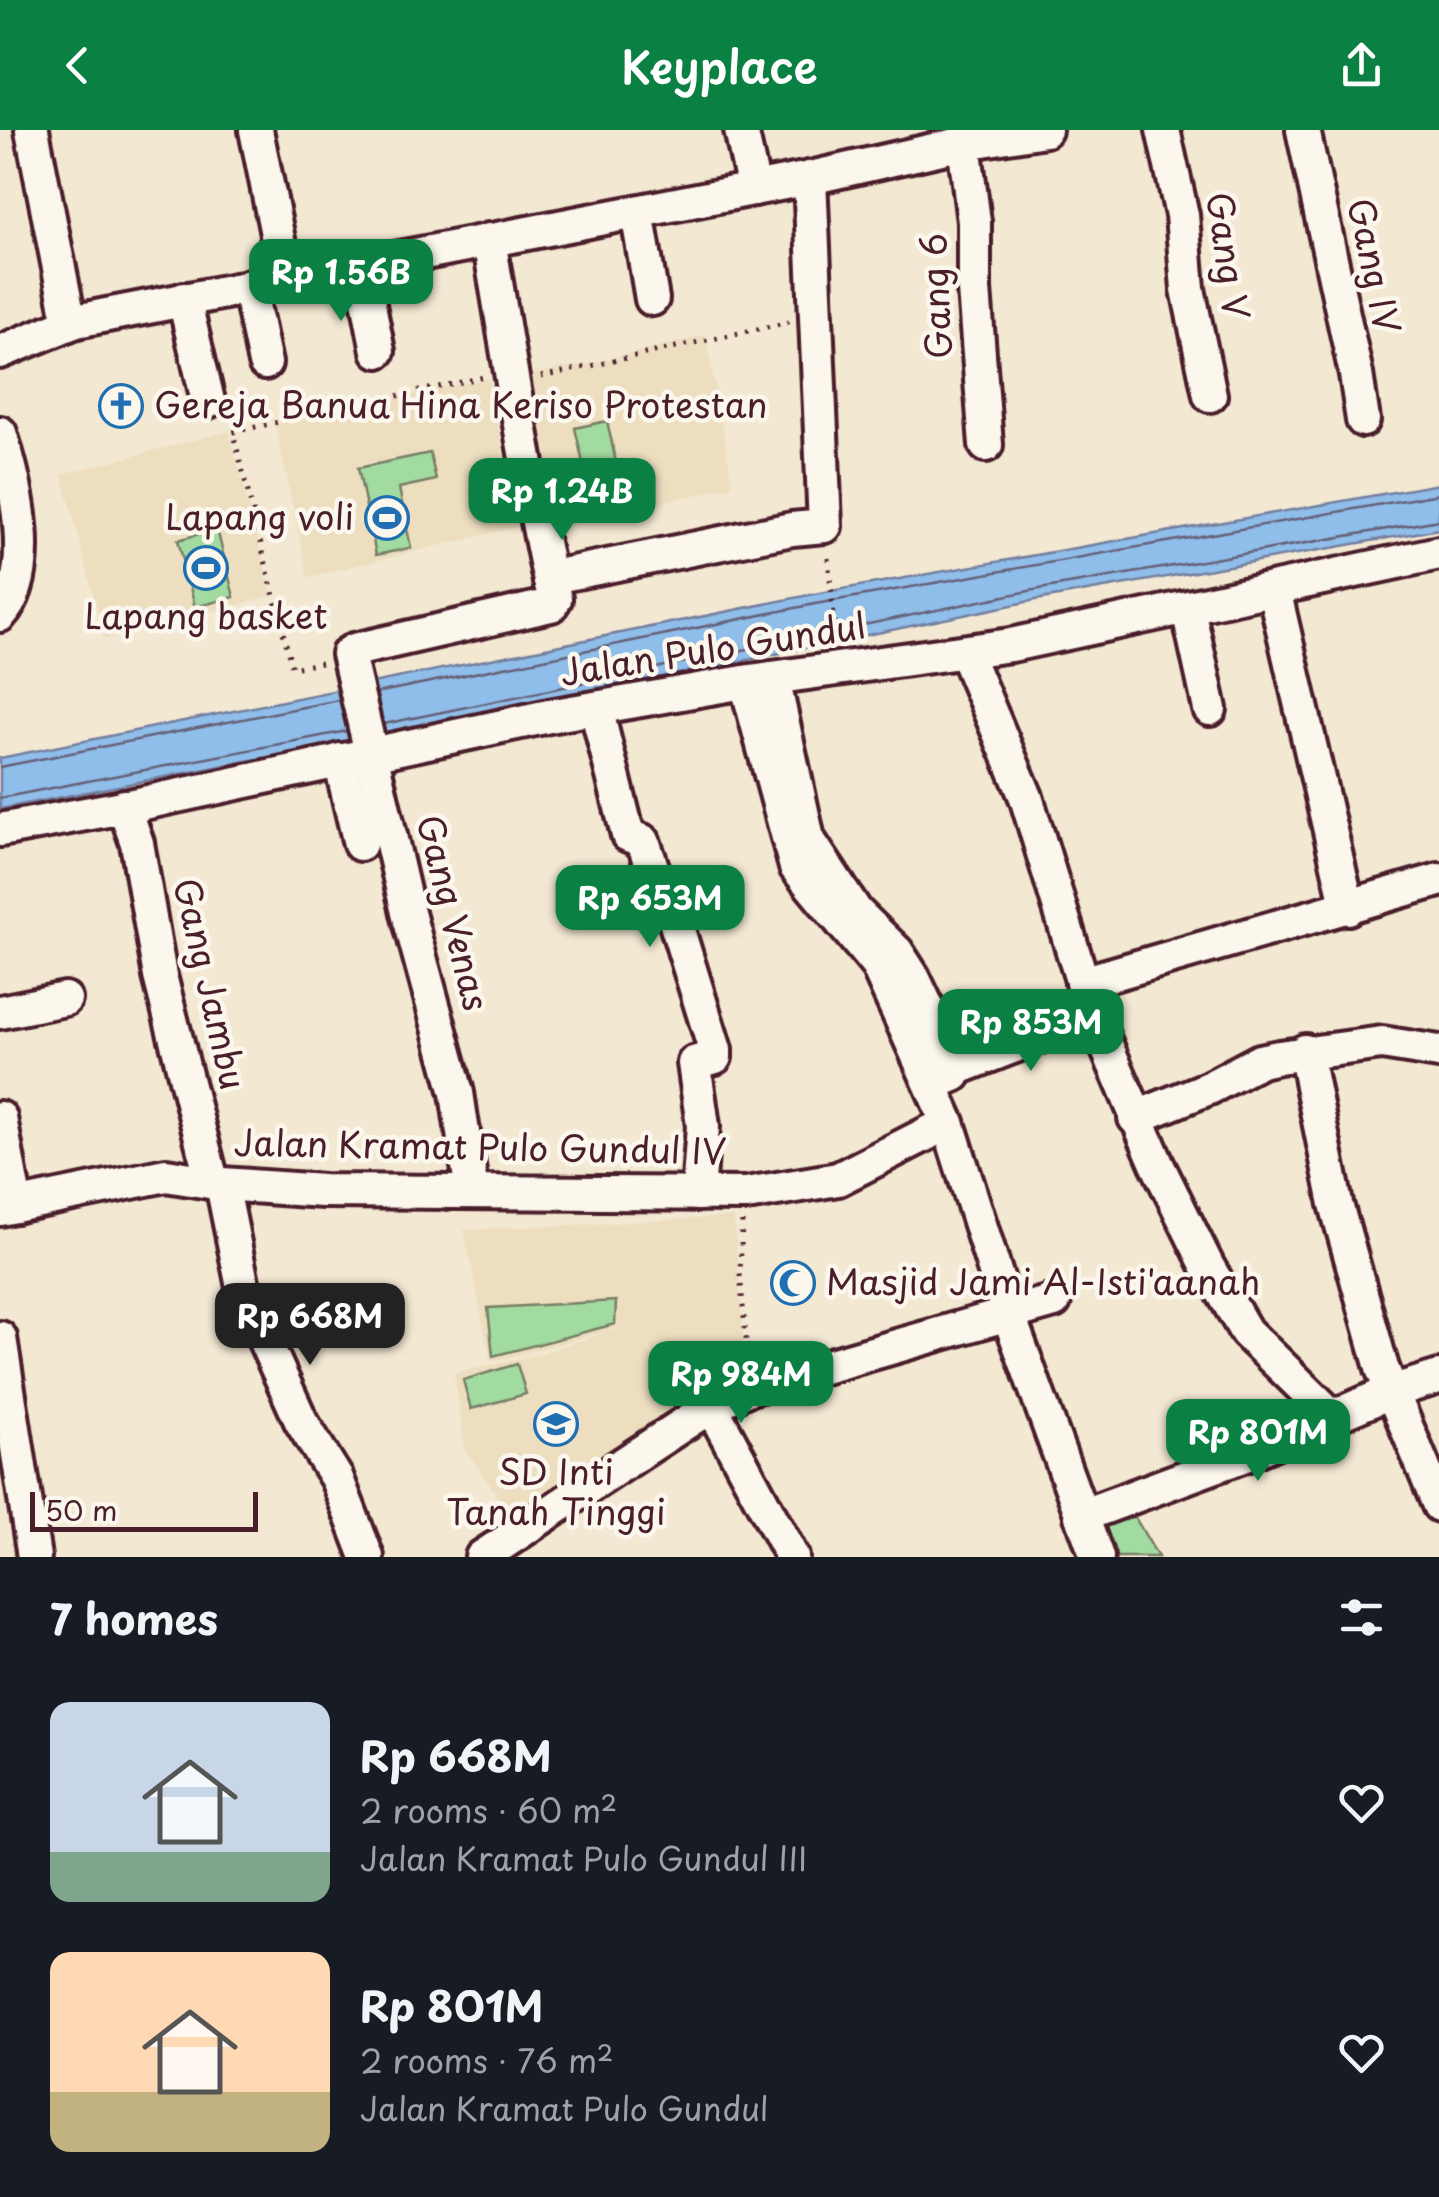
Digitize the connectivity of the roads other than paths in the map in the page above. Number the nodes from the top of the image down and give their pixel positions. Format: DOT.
graph roads {
  1 [pos="32,130"];
  2 [pos="256,130"];
  3 [pos="741,130"];
  4 [pos="1045,130"];
  5 [pos="1163,130"];
  6 [pos="1303,130"];
  7 [pos="964,143"];
  8 [pos="810,178"];
  9 [pos="754,189"];
  10 [pos="636,212"];
  11 [pos="489,240"];
  12 [pos="362,264"];
  13 [pos="286,279"];
  14 [pos="248,286"];
  15 [pos="184,299"];
  16 [pos="652,299"];
  17 [pos="70,310"];
  18 [pos="378,351"];
  19 [pos="0,352"];
  20 [pos="265,363"];
  21 [pos="1210,394"];
  22 [pos="208,401"];
  23 [pos="1363,420"];
  24 [pos="0,433"];
  25 [pos="986,445"];
  26 [pos="1439,553"];
  27 [pos="550,580"];
  28 [pos="1274,590"];
  29 [pos="1188,609"];
  30 [pos="0,616"];
  31 [pos="966,652"];
  32 [pos="760,680"];
  33 [pos="596,708"];
  34 [pos="1210,710"];
  35 [pos="361,754"];
  36 [pos="124,806"];
  37 [pos="0,830"];
  38 [pos="360,844"];
  39 [pos="1439,880"];
  40 [pos="1348,908"];
  41 [pos="1082,983"];
  42 [pos="65,999"];
  43 [pos="0,1012"];
  44 [pos="1094,1015"];
  45 [pos="1305,1051"];
  46 [pos="1438,1059"];
  47 [pos="940,1077"];
  48 [pos="0,1118"];
  49 [pos="1136,1118"];
  50 [pos="948,1122"];
  51 [pos="217,1182"];
  52 [pos="472,1192"];
  53 [pos="698,1194"];
  54 [pos="10,1207"];
  55 [pos="1026,1311"];
  56 [pos="0,1338"];
  57 [pos="1439,1377"];
  58 [pos="1390,1392"];
  59 [pos="4,1396"];
  60 [pos="711,1406"];
  61 [pos="1334,1417"];
  62 [pos="1439,1506"];
  63 [pos="1090,1513"];
  64 [pos="34,1557"];
  65 [pos="368,1557"];
  66 [pos="482,1557"];
  67 [pos="792,1557"];
  68 [pos="1096,1557"];
  1 -- 17 [label="street"];
  2 -- 13 [label="street"];
  3 -- 9 [label="street"];
  4 -- 7 [label="street"];
  5 -- 21 [label="street, Gang V"];
  6 -- 23 [label="street, Gang IV"];
  7 -- 8 [label="street"];
  7 -- 25 [label="street, Gang 6"];
  8 -- 9 [label="street"];
  8 -- 27 [label="street"];
  9 -- 10 [label="street"];
  10 -- 11 [label="street"];
  10 -- 16 [label="street"];
  11 -- 12 [label="street"];
  11 -- 27 [label="street"];
  12 -- 13 [label="street"];
  12 -- 18 [label="street"];
  13 -- 14 [label="street"];
  14 -- 15 [label="street"];
  14 -- 20 [label="street"];
  15 -- 17 [label="street"];
  15 -- 22 [label="street"];
  17 -- 19 [label="street"];
  24 -- 30 [label="street"];
  26 -- 28 [label="street, Jalan Pulo Gundul"];
  27 -- 35 [label="street, Gang Venas"];
  28 -- 29 [label="street, Jalan Pulo Gundul"];
  28 -- 40 [label="street"];
  29 -- 31 [label="street, Jalan Pulo Gundul"];
  29 -- 34 [label="street"];
  31 -- 32 [label="street, Jalan Pulo Gundul"];
  31 -- 41 [label="street"];
  32 -- 33 [label="street, Jalan Pulo Gundul"];
  32 -- 47 [label="street"];
  33 -- 35 [label="street, Jalan Pulo Gundul"];
  33 -- 53 [label="street"];
  35 -- 36 [label="street, Jalan Pulo Gundul"];
  35 -- 38 [label="street"];
  35 -- 52 [label="street, Gang Venas"];
  36 -- 37 [label="street, Jalan Pulo Gundul"];
  36 -- 51 [label="street, Gang Jambu"];
  39 -- 40 [label="street"];
  40 -- 41 [label="street"];
  41 -- 44 [label="street"];
  42 -- 43 [label="street"];
  44 -- 47 [label="street"];
  44 -- 49 [label="street"];
  45 -- 46 [label="street"];
  45 -- 49 [label="street"];
  45 -- 58 [label="street"];
  47 -- 50 [label="street"];
  48 -- 54 [label="street"];
  49 -- 61 [label="street"];
  50 -- 53 [label="street, Jalan Kramat Pulo Gundul IV"];
  50 -- 55 [label="street"];
  51 -- 52 [label="street, Jalan Kramat Pulo Gundul IV"];
  51 -- 54 [label="street, Jalan Kramat Pulo Gundul IV"];
  51 -- 65 [label="street, Gang Jambu"];
  52 -- 53 [label="street, Jalan Kramat Pulo Gundul IV"];
  55 -- 60 [label="street"];
  55 -- 63 [label="street"];
  56 -- 59 [label="street"];
  57 -- 58 [label="street"];
  58 -- 61 [label="street"];
  58 -- 62 [label="street"];
  59 -- 64 [label="street"];
  60 -- 66 [label="street"];
  60 -- 67 [label="street"];
  61 -- 63 [label="street"];
  63 -- 68 [label="street"];
}
